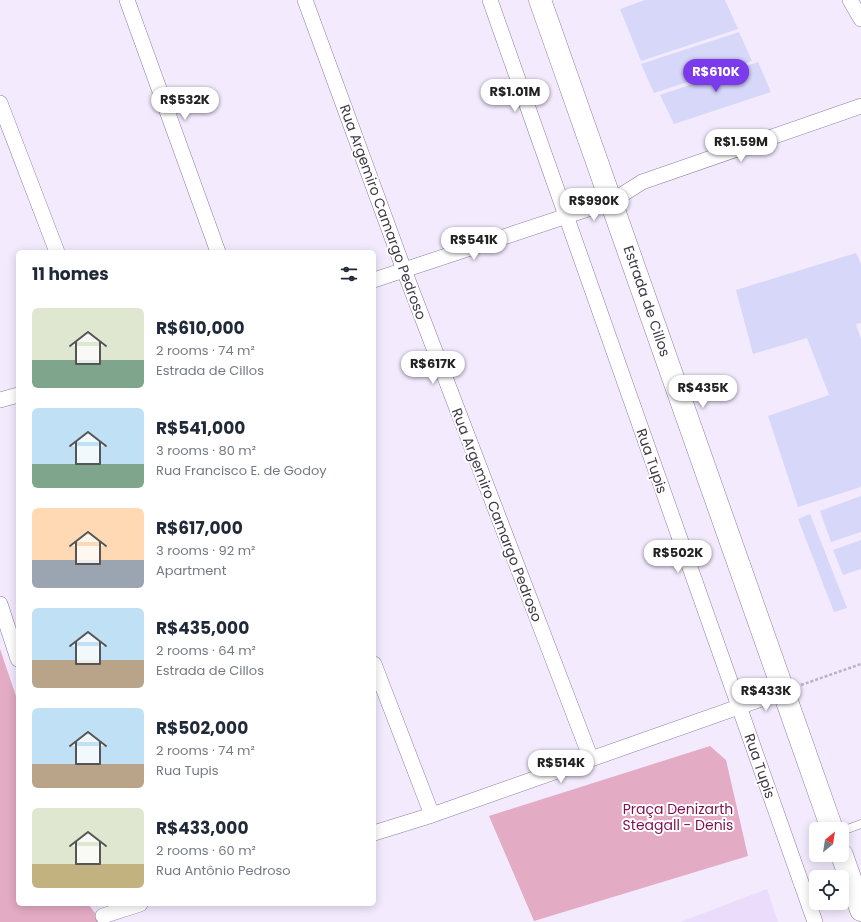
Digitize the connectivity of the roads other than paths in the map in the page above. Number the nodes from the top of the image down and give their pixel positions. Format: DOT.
graph roads {
  1 [pos="127,0"];
  2 [pos="305,0"];
  3 [pos="490,0"];
  4 [pos="540,0"];
  5 [pos="850,0"];
  6 [pos="861,19"];
  7 [pos="0,103"];
  8 [pos="861,106"];
  9 [pos="612,201"];
  10 [pos="566,217"];
  11 [pos="56,250"];
  12 [pos="217,250"];
  13 [pos="404,270"];
  14 [pos="376,279"];
  15 [pos="16,396"];
  16 [pos="0,400"];
  17 [pos="0,604"];
  18 [pos="16,653"];
  19 [pos="376,669"];
  20 [pos="784,691"];
  21 [pos="740,707"];
  22 [pos="591,759"];
  23 [pos="432,815"];
  24 [pos="830,822"];
  25 [pos="861,824"];
  26 [pos="849,828"];
  27 [pos="376,832"];
  28 [pos="844,862"];
  29 [pos="133,906"];
  30 [pos="861,910"];
  31 [pos="103,914"];
  32 [pos="815,922"];
  1 -- 12 [label="street"];
  2 -- 13 [label="street, Rua Argemiro Camargo Pedroso"];
  3 -- 10 [label="street, Rua Tupis"];
  4 -- 9 [label="main road, Estrada de Cillos"];
  5 -- 6 [label="street"];
  7 -- 11 [label="street"];
  8 -- 9 [label="street"];
  9 -- 10 [label="street"];
  9 -- 20 [label="main road, Estrada de Cillos"];
  10 -- 13 [label="street"];
  10 -- 21 [label="street, Rua Tupis"];
  13 -- 14 [label="street"];
  13 -- 22 [label="street, Rua Argemiro Camargo Pedroso"];
  15 -- 16 [label="street"];
  17 -- 18 [label="street"];
  19 -- 23 [label="street"];
  20 -- 21 [label="street"];
  20 -- 24 [label="main road, Estrada de Cillos"];
  21 -- 22 [label="street"];
  21 -- 32 [label="street, Rua Tupis"];
  22 -- 23 [label="street"];
  23 -- 27 [label="street"];
  25 -- 26 [label="lane"];
  28 -- 30 [label="main road"];
  29 -- 31 [label="street"];
}
